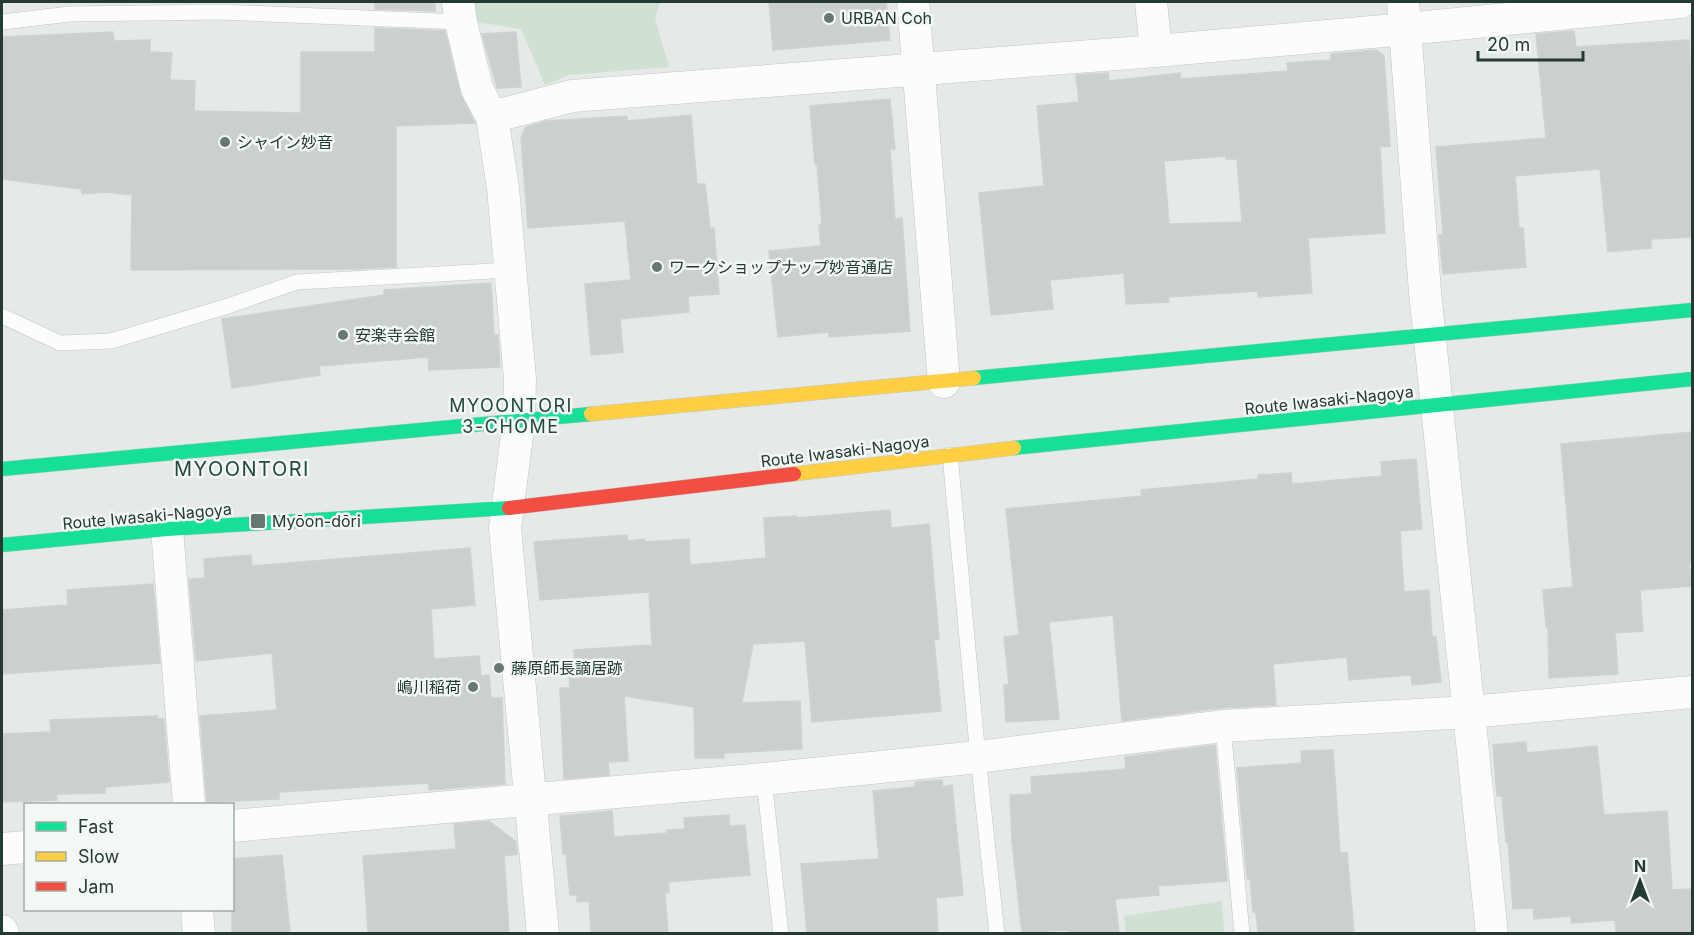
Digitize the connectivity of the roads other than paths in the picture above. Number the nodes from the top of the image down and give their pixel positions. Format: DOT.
graph roads {
  1 [pos="913,2"];
  2 [pos="1151,2"];
  3 [pos="1680,2"];
  4 [pos="460,12"];
  5 [pos="1404,15"];
  6 [pos="2,22"];
  7 [pos="1156,51"];
  8 [pos="918,70"];
  9 [pos="492,117"];
  10 [pos="510,270"];
  11 [pos="1692,310"];
  12 [pos="2,316"];
  13 [pos="1430,335"];
  14 [pos="1692,379"];
  15 [pos="944,381"];
  16 [pos="1438,405"];
  17 [pos="519,420"];
  18 [pos="950,455"];
  19 [pos="2,469"];
  20 [pos="507,508"];
  21 [pos="167,529"];
  22 [pos="2,545"];
  23 [pos="1692,692"];
  24 [pos="1469,712"];
  25 [pos="1223,726"];
  26 [pos="978,757"];
  27 [pos="764,779"];
  28 [pos="530,799"];
  29 [pos="189,803"];
  30 [pos="234,826"];
  31 [pos="24,847"];
  32 [pos="2,849"];
  33 [pos="197,911"];
  34 [pos="199,933"];
  35 [pos="543,933"];
  36 [pos="781,933"];
  37 [pos="997,933"];
  38 [pos="1242,933"];
  39 [pos="1492,933"];
  1 -- 8 [label="street"];
  2 -- 7 [label="street"];
  3 -- 5 [label="street"];
  4 -- 6 [label="lane"];
  4 -- 9 [label="street"];
  5 -- 7 [label="street"];
  5 -- 13 [label="street"];
  7 -- 8 [label="street"];
  8 -- 9 [label="street"];
  8 -- 15 [label="street"];
  9 -- 10 [label="street"];
  10 -- 12 [label="lane"];
  10 -- 17 [label="street"];
  11 -- 13 [label="main road"];
  13 -- 15 [label="main road"];
  13 -- 16 [label="street"];
  14 -- 16 [label="main road, Route Iwasaki-Nagoya"];
  15 -- 17 [label="main road"];
  16 -- 18 [label="main road, Route Iwasaki-Nagoya"];
  16 -- 24 [label="street"];
  17 -- 19 [label="main road"];
  17 -- 20 [label="street"];
  18 -- 20 [label="main road, Route Iwasaki-Nagoya"];
  18 -- 26 [label="lane"];
  20 -- 21 [label="main road, Route Iwasaki-Nagoya"];
  20 -- 28 [label="street"];
  21 -- 22 [label="main road, Route Iwasaki-Nagoya"];
  21 -- 29 [label="street"];
  23 -- 24 [label="street"];
  24 -- 25 [label="street"];
  24 -- 39 [label="street"];
  25 -- 26 [label="street"];
  25 -- 38 [label="lane"];
  26 -- 27 [label="street"];
  26 -- 37 [label="lane"];
  27 -- 28 [label="street"];
  27 -- 36 [label="lane"];
  28 -- 30 [label="street"];
  28 -- 35 [label="street"];
  31 -- 32 [label="street"];
  33 -- 34 [label="street"];
}
